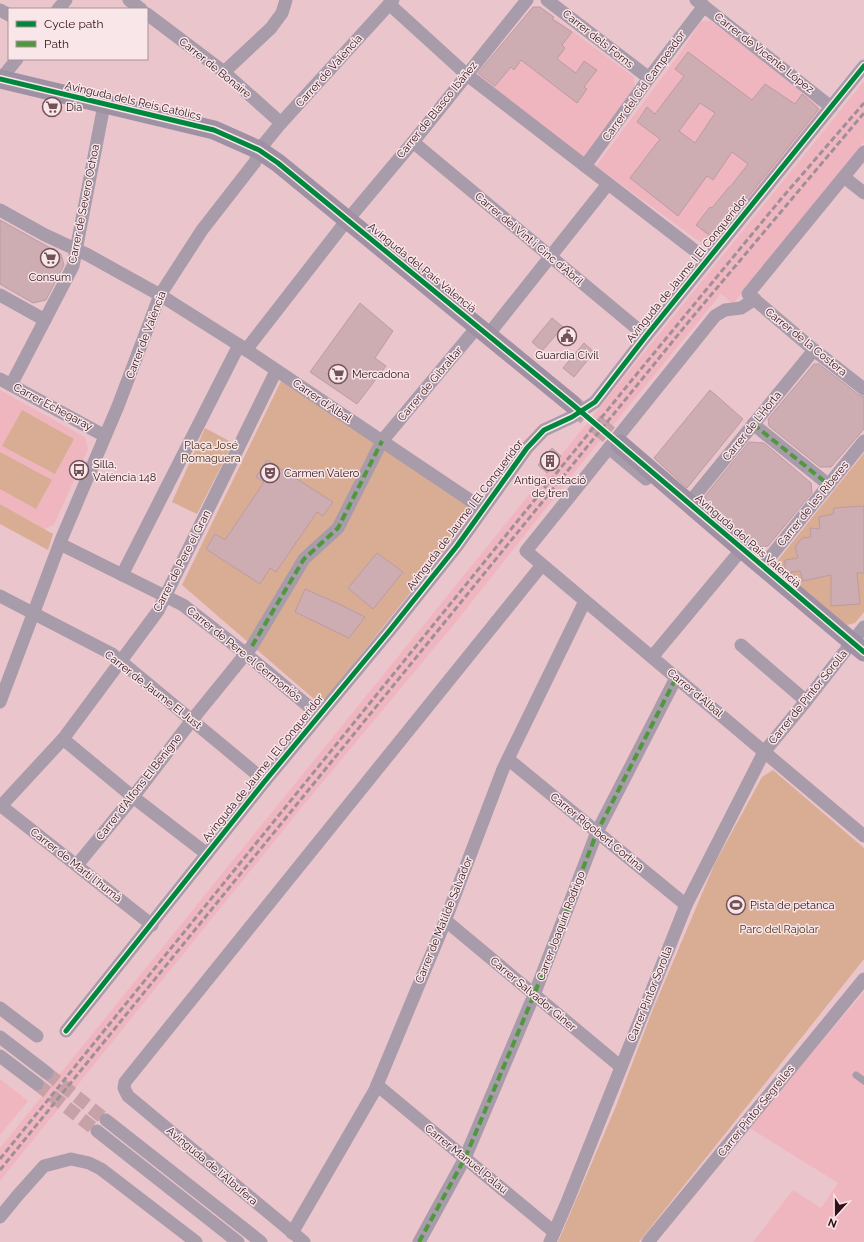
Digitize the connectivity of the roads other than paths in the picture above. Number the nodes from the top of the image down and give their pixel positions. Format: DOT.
graph roads {
  1 [pos="66,0"];
  2 [pos="129,0"];
  3 [pos="286,0"];
  4 [pos="527,0"];
  5 [pos="547,0"];
  6 [pos="391,2"];
  7 [pos="700,3"];
  8 [pos="59,8"];
  9 [pos="140,8"];
  10 [pos="148,15"];
  11 [pos="17,60"];
  12 [pos="864,66"];
  13 [pos="224,72"];
  14 [pos="466,74"];
  15 [pos="649,78"];
  16 [pos="0,79"];
  17 [pos="104,105"];
  18 [pos="831,107"];
  19 [pos="281,123"];
  20 [pos="413,142"];
  21 [pos="259,150"];
  22 [pos="864,152"];
  23 [pos="585,166"];
  24 [pos="844,177"];
  25 [pos="608,184"];
  26 [pos="864,193"];
  27 [pos="0,210"];
  28 [pos="348,220"];
  29 [pos="76,250"];
  30 [pos="550,256"];
  31 [pos="707,260"];
  32 [pos="0,295"];
  33 [pos="160,295"];
  34 [pos="752,297"];
  35 [pos="45,320"];
  36 [pos="483,331"];
  37 [pos="646,336"];
  38 [pos="242,348"];
  39 [pos="814,350"];
  40 [pos="276,371"];
  41 [pos="6,382"];
  42 [pos="864,389"];
  43 [pos="572,404"];
  44 [pos="753,424"];
  45 [pos="105,436"];
  46 [pos="382,441"];
  47 [pos="864,441"];
  48 [pos="615,446"];
  49 [pos="829,485"];
  50 [pos="689,503"];
  51 [pos="483,509"];
  52 [pos="714,525"];
  53 [pos="60,544"];
  54 [pos="742,549"];
  55 [pos="542,565"];
  56 [pos="762,567"];
  57 [pos="122,575"];
  58 [pos="0,596"];
  59 [pos="165,596"];
  60 [pos="585,601"];
  61 [pos="32,613"];
  62 [pos="864,627"];
  63 [pos="741,645"];
  64 [pos="858,647"];
  65 [pos="249,650"];
  66 [pos="652,657"];
  67 [pos="121,661"];
  68 [pos="676,678"];
  69 [pos="0,702"];
  70 [pos="806,702"];
  71 [pos="319,715"];
  72 [pos="192,720"];
  73 [pos="63,739"];
  74 [pos="764,752"];
  75 [pos="508,759"];
  76 [pos="265,781"];
  77 [pos="133,797"];
  78 [pos="0,806"];
  79 [pos="597,832"];
  80 [pos="864,836"];
  81 [pos="207,854"];
  82 [pos="77,865"];
  83 [pos="686,905"];
  84 [pos="445,920"];
  85 [pos="152,924"];
  86 [pos="864,979"];
  87 [pos="534,995"];
  88 [pos="0,1008"];
  89 [pos="66,1031"];
  90 [pos="37,1036"];
  91 [pos="0,1037"];
  92 [pos="0,1056"];
  93 [pos="621,1067"];
  94 [pos="47,1072"];
  95 [pos="856,1075"];
  96 [pos="864,1081"];
  97 [pos="37,1084"];
  98 [pos="377,1085"];
  99 [pos="106,1120"];
  100 [pos="97,1131"];
  101 [pos="465,1158"];
  102 [pos="0,1218"];
  103 [pos="292,1233"];
  104 [pos="552,1237"];
  105 [pos="196,1242"];
  106 [pos="238,1242"];
  107 [pos="261,1242"];
  108 [pos="304,1242"];
  109 [pos="419,1242"];
  110 [pos="648,1242"];
  1 -- 8 [label="street"];
  2 -- 9 [label="street"];
  3 -- 13 [label="street"];
  4 -- 14 [label="street, Carrer de Blasco Ibáñez"];
  5 -- 15 [label="street, Carrer dels Forns"];
  6 -- 14 [label="street"];
  6 -- 19 [label="street, Carrer de València"];
  7 -- 15 [label="street, Carrer del Cid Campeador"];
  7 -- 18 [label="street, Carrer de Vicente López"];
  10 -- 13 [label="street, Carrer de Bonaire"];
  11 -- 16 [label="street"];
  12 -- 18 [label="street, Avinguda de Jaume I El Conqueridor"];
  13 -- 19 [label="street, Carrer de Bonaire"];
  14 -- 20 [label="street, Carrer de Blasco Ibáñez"];
  14 -- 23 [label="street"];
  15 -- 23 [label="street, Carrer del Cid Campeador"];
  16 -- 17 [label="street, Avinguda dels Reis Catòlics"];
  17 -- 21 [label="street, Avinguda dels Reis Catòlics"];
  17 -- 29 [label="street, Carrer de Severo Ochoa"];
  18 -- 31 [label="street, Avinguda de Jaume I El Conqueridor"];
  19 -- 21 [label="street, Carrer de València"];
  20 -- 28 [label="street, Carrer de Blasco Ibáñez"];
  20 -- 30 [label="street, Carrer del Vint i Cinc d'Abril"];
  21 -- 28 [label="street, Avinguda del País Valencià"];
  21 -- 33 [label="street, Carrer de València"];
  22 -- 24 [label="street"];
  23 -- 25 [label="street"];
  24 -- 26 [label="street"];
  24 -- 34 [label="street"];
  25 -- 30 [label="street, Carrer de Gibraltar"];
  25 -- 31 [label="street"];
  27 -- 29 [label="street, Carrer d'Albal"];
  28 -- 36 [label="street, Avinguda del País Valencià"];
  28 -- 38 [label="street, Carrer de Blasco Ibáñez"];
  29 -- 33 [label="street, Carrer d'Albal"];
  29 -- 35 [label="street, Carrer de Severo Ochoa"];
  30 -- 36 [label="street, Carrer de Gibraltar"];
  30 -- 37 [label="street, Carrer del Vint i Cinc d'Abril"];
  31 -- 37 [label="street, Avinguda de Jaume I El Conqueridor"];
  32 -- 35 [label="street"];
  33 -- 38 [label="street, Carrer d'Albal"];
  33 -- 45 [label="street, Carrer de València"];
  34 -- 39 [label="street, Carrer de la Costera"];
  34 -- 48 [label="street"];
  35 -- 41 [label="street, Carrer de Severo Ochoa"];
  36 -- 43 [label="street, Avinguda del País Valencià"];
  36 -- 46 [label="street, Carrer de Gibraltar"];
  37 -- 51 [label="street, Avinguda de Jaume I El Conqueridor"];
  38 -- 40 [label="street, Carrer d'Albal"];
  38 -- 57 [label="street, Carrer de Blasco Ibáñez"];
  39 -- 42 [label="street, Carrer de la Costera"];
  39 -- 44 [label="street, Carrer de L'Horta"];
  40 -- 46 [label="street, Carrer d'Albal"];
  40 -- 59 [label="street, Carrer de Pere el Gran"];
  41 -- 45 [label="street, Carrer Echegaray"];
  44 -- 49 [label="street"];
  44 -- 50 [label="street, Carrer de L'Horta"];
  45 -- 53 [label="street, Carrer de València"];
  46 -- 51 [label="street, Carrer d'Albal"];
  46 -- 65 [label="street, Carrer de Gibraltar"];
  47 -- 49 [label="street, Carrer de les Riberes"];
  48 -- 50 [label="street, Avinguda del País Valencià"];
  48 -- 52 [label="street, Avinguda del País Valencià"];
  48 -- 55 [label="street, Carrer d'Albal"];
  49 -- 56 [label="street, Carrer de les Riberes"];
  50 -- 52 [label="street, Avinguda del País Valencià"];
  51 -- 71 [label="street, Avinguda de Jaume I El Conqueridor"];
  52 -- 54 [label="street, Avinguda del País Valencià"];
  53 -- 57 [label="street, Carrer de Pere el Cermoniós"];
  53 -- 61 [label="street, Carrer de València"];
  54 -- 56 [label="street, Avinguda del País Valencià"];
  54 -- 66 [label="street"];
  55 -- 60 [label="street, Carrer d'Albal"];
  55 -- 103 [label="street, Avinguda de l'Albufera"];
  56 -- 64 [label="street, Avinguda del País Valencià"];
  57 -- 59 [label="street, Carrer de Pere el Cermoniós"];
  58 -- 61 [label="street, Carrer de Jaume El Just"];
  59 -- 65 [label="street, Carrer de Pere el Cermoniós"];
  59 -- 67 [label="street, Carrer de Pere el Gran"];
  60 -- 66 [label="street, Carrer d'Albal"];
  60 -- 75 [label="street, Carrer de Matilde Salvador"];
  61 -- 67 [label="street, Carrer de Jaume El Just"];
  61 -- 69 [label="street, Carrer de València"];
  62 -- 64 [label="street, Carrer de Pintor Sorolla"];
  63 -- 70 [label="street"];
  64 -- 70 [label="street, Carrer de Pintor Sorolla"];
  65 -- 71 [label="street, Carrer de Pere el Cermoniós"];
  65 -- 72 [label="street, Carrer d'Alfons El Benigne"];
  66 -- 68 [label="street, Carrer d'Albal"];
  67 -- 72 [label="street, Carrer de Jaume El Just"];
  67 -- 73 [label="street, Carrer de Pere el Gran"];
  68 -- 74 [label="street, Carrer d'Albal"];
  68 -- 79 [label="street, Carrer Joaquín Rodrigo"];
  70 -- 74 [label="street, Carrer de Pintor Sorolla"];
  71 -- 76 [label="street, Avinguda de Jaume I El Conqueridor"];
  72 -- 76 [label="street, Carrer de Jaume El Just"];
  72 -- 77 [label="street, Carrer d'Alfons El Benigne"];
  73 -- 77 [label="street"];
  73 -- 78 [label="street, Carrer de Pere el Gran"];
  74 -- 80 [label="street, Carrer d'Albal"];
  74 -- 83 [label="street, Carrer Pintor Sorolla"];
  75 -- 79 [label="street, Carrer Rigobert Cortina"];
  75 -- 84 [label="street, Carrer de Matilde Salvador"];
  76 -- 81 [label="street, Avinguda de Jaume I El Conqueridor"];
  77 -- 81 [label="street"];
  77 -- 82 [label="street, Carrer d'Alfons El Benigne"];
  78 -- 82 [label="street, Carrer de Martí l'humà"];
  79 -- 83 [label="street, Carrer Rigobert Cortina"];
  79 -- 87 [label="street, Carrer Joaquín Rodrigo"];
  81 -- 85 [label="street, Avinguda de Jaume I El Conqueridor"];
  82 -- 85 [label="street, Carrer de Martí l'humà"];
  83 -- 93 [label="street, Carrer Pintor Sorolla"];
  84 -- 87 [label="street, Carrer Salvador Giner"];
  84 -- 98 [label="street, Carrer de Matilde Salvador"];
  85 -- 89 [label="street, Avinguda de Jaume I El Conqueridor"];
  86 -- 110 [label="street, Carrer Pintor Segrelles"];
  87 -- 93 [label="street, Carrer Salvador Giner"];
  87 -- 101 [label="street, Carrer Joaquín Rodrigo"];
  88 -- 90 [label="street"];
  91 -- 94 [label="street"];
  92 -- 97 [label="street"];
  93 -- 104 [label="street, Carrer Pintor Sorolla"];
  95 -- 96 [label="lane"];
  98 -- 101 [label="street, Carrer Manuel Palau"];
  98 -- 103 [label="street, Carrer de Matilde Salvador"];
  99 -- 107 [label="street"];
  100 -- 106 [label="street"];
  101 -- 104 [label="street, Carrer Manuel Palau"];
  101 -- 109 [label="street, Carrer Joaquín Rodrigo"];
  102 -- 105 [label="street"];
  103 -- 108 [label="street, Avinguda de l'Albufera"];
}
